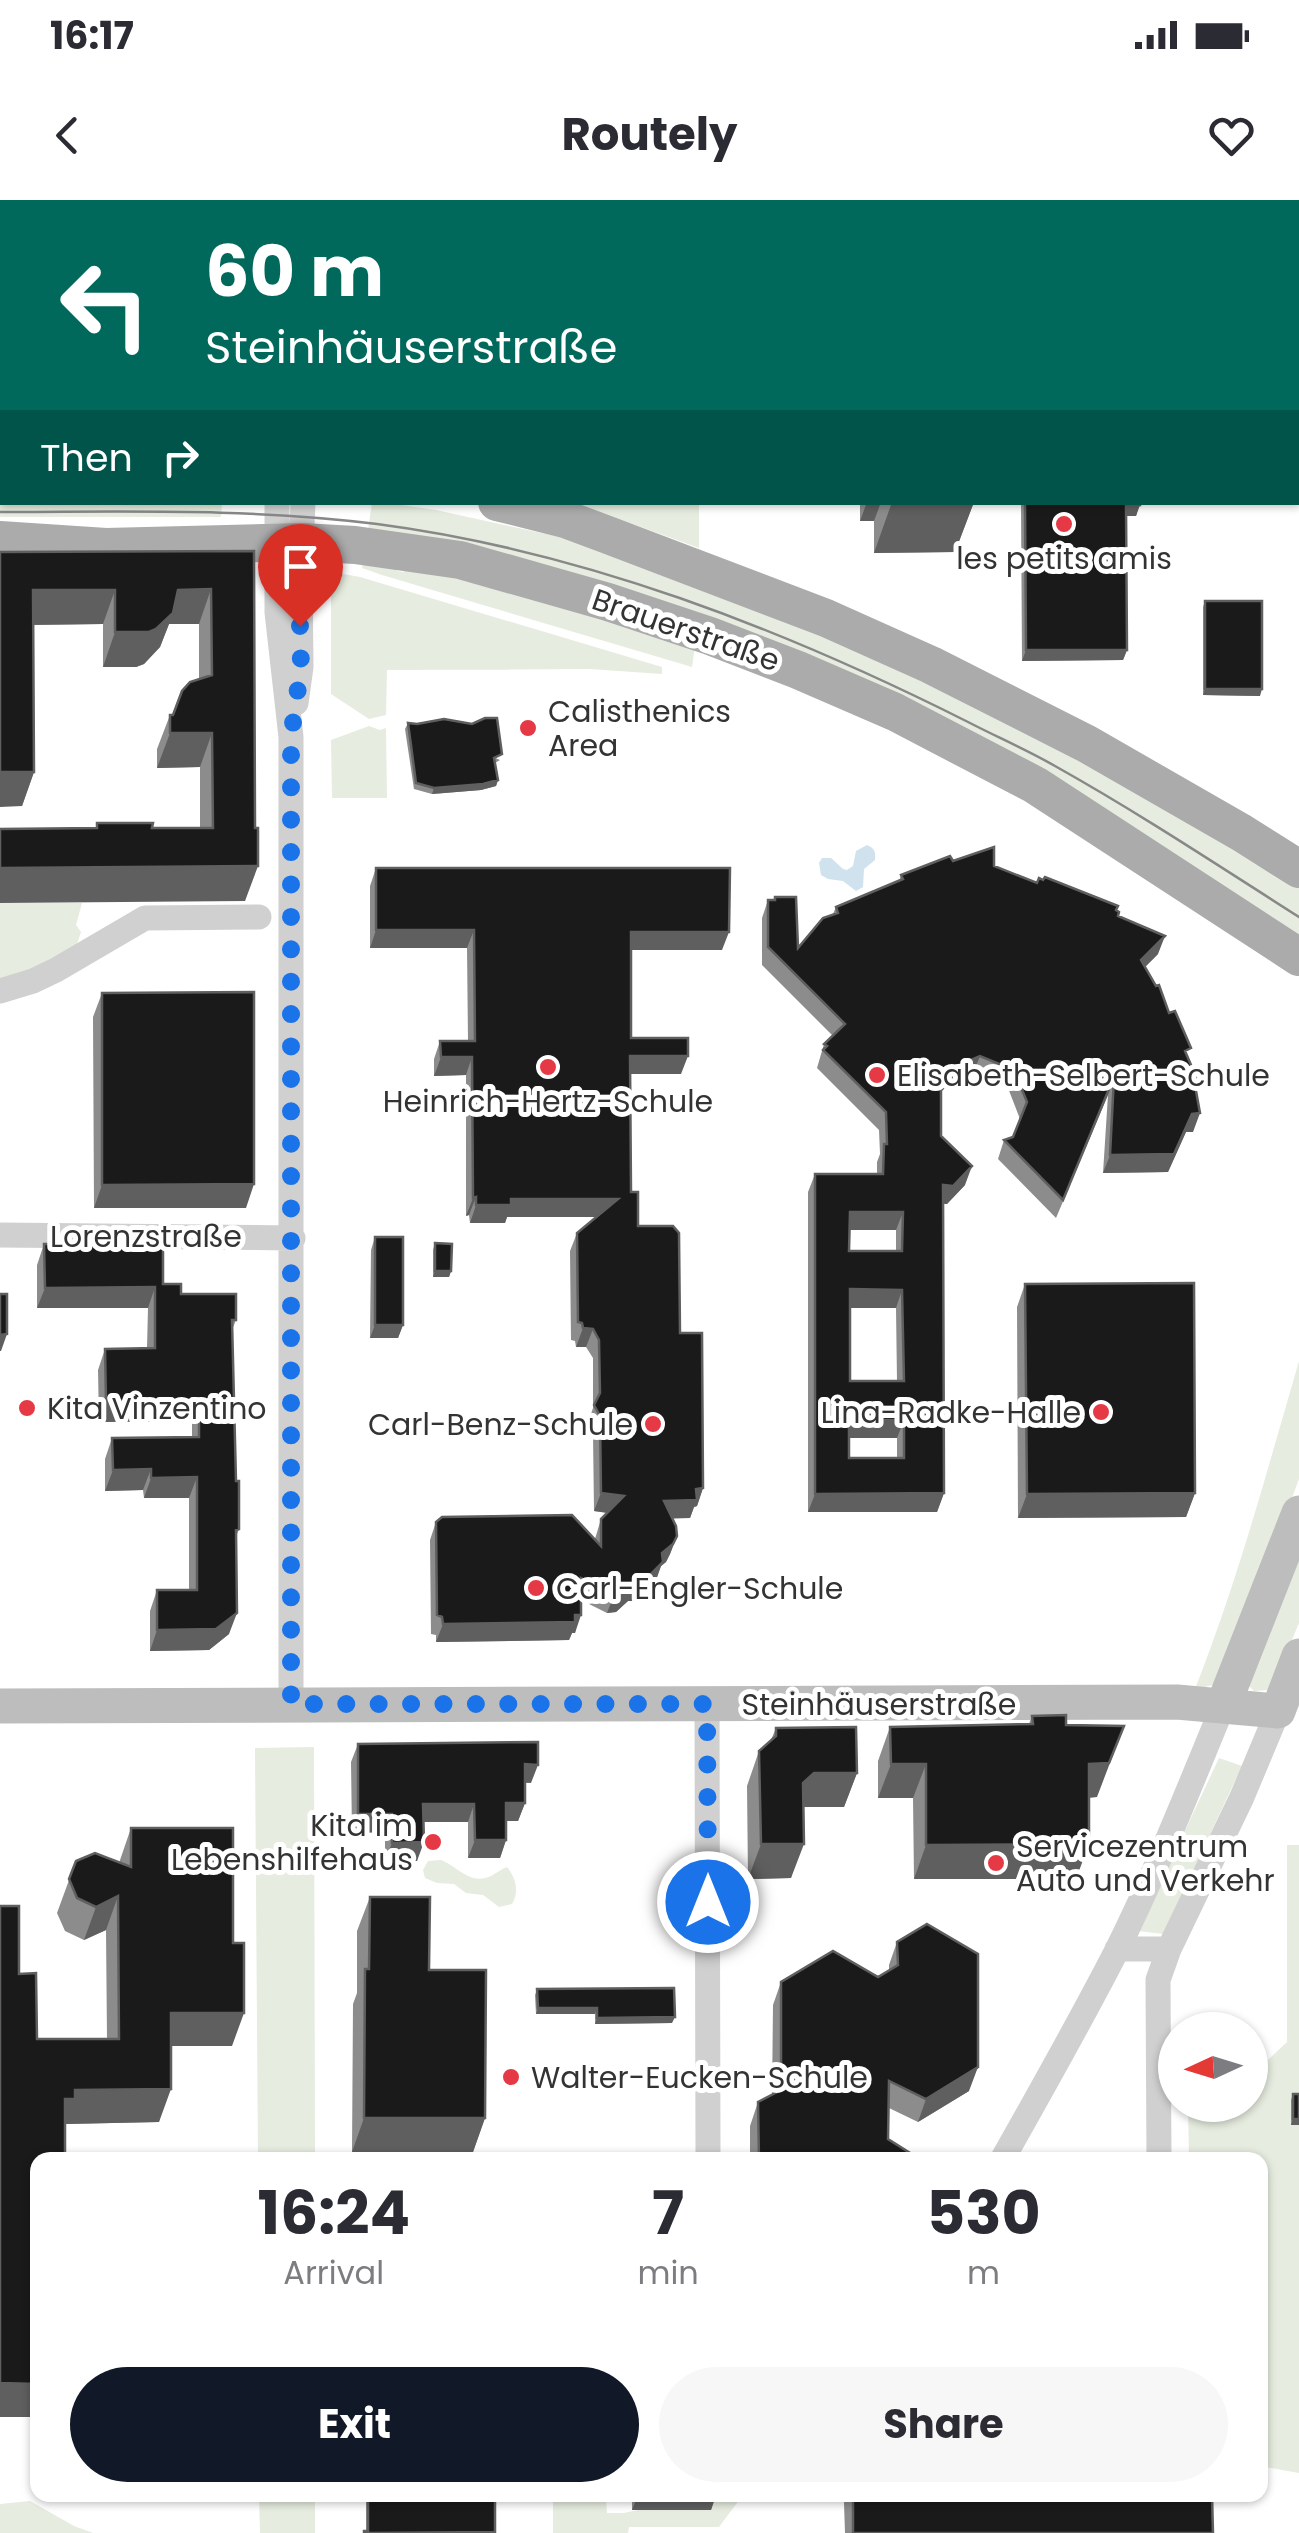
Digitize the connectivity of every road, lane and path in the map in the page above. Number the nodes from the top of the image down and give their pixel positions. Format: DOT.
graph roads {
  1 [pos="278,505"];
  2 [pos="303,505"];
  3 [pos="509,505"];
  4 [pos="0,540"];
  5 [pos="288,543"];
  6 [pos="1299,869"];
  7 [pos="259,917"];
  8 [pos="1299,957"];
  9 [pos="0,992"];
  10 [pos="0,1235"];
  11 [pos="292,1238"];
  12 [pos="1299,1513"];
  13 [pos="1299,1656"];
  14 [pos="291,1704"];
  15 [pos="707,1704"];
  16 [pos="0,1706"];
  17 [pos="1223,1706"];
  18 [pos="1278,1710"];
  19 [pos="1117,1949"];
  20 [pos="1169,1949"];
  21 [pos="708,2152"];
  22 [pos="1007,2152"];
  23 [pos="1159,2152"];
  1 -- 5 [label="street"];
  2 -- 5 [label="street"];
  3 -- 6 [label="main road, Brauerstraße"];
  4 -- 5 [label="main road, Brauerstraße"];
  5 -- 8 [label="main road, Brauerstraße"];
  5 -- 11 [label="street"];
  7 -- 9 [label="street"];
  10 -- 11 [label="street, Lorenzstraße"];
  11 -- 14 [label="street"];
  12 -- 17 [label="street"];
  13 -- 18 [label="street"];
  14 -- 15 [label="street, Steinhäuserstraße"];
  14 -- 16 [label="street, Steinhäuserstraße"];
  15 -- 17 [label="street, Steinhäuserstraße"];
  15 -- 21 [label="street"];
  17 -- 18 [label="street, Steinhäuserstraße"];
  17 -- 19 [label="street"];
  18 -- 20 [label="street"];
  19 -- 20 [label="street"];
  19 -- 22 [label="street"];
  20 -- 23 [label="street"];
}
